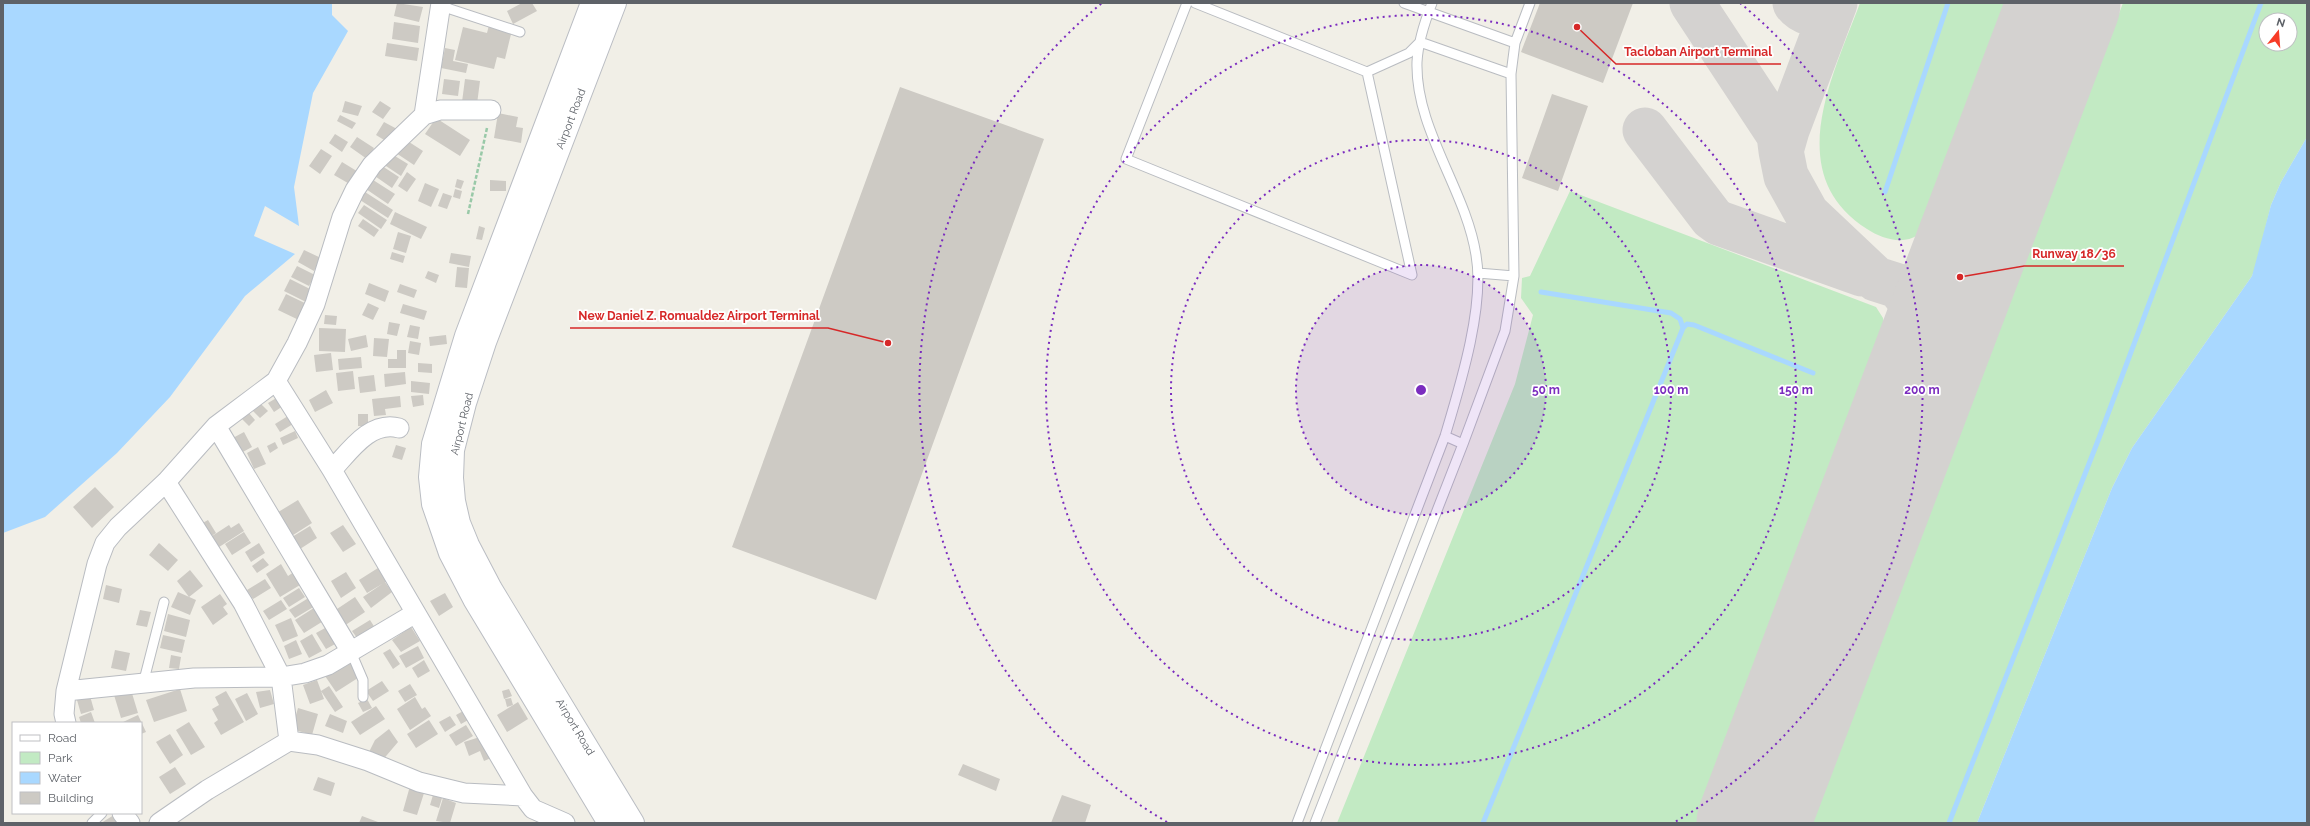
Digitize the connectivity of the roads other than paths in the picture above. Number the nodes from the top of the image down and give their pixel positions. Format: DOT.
graph roads {
  1 [pos="592,3"];
  2 [pos="615,3"];
  3 [pos="1187,3"];
  4 [pos="1195,3"];
  5 [pos="1404,3"];
  6 [pos="1432,3"];
  7 [pos="1530,3"];
  8 [pos="441,5"];
  9 [pos="1428,13"];
  10 [pos="520,32"];
  11 [pos="1420,42"];
  12 [pos="1515,43"];
  13 [pos="1367,72"];
  14 [pos="1511,74"];
  15 [pos="491,110"];
  16 [pos="424,115"];
  17 [pos="1478,273"];
  18 [pos="1514,276"];
  19 [pos="276,381"];
  20 [pos="216,426"];
  21 [pos="398,428"];
  22 [pos="1445,436"];
  23 [pos="1463,444"];
  24 [pos="332,470"];
  25 [pos="166,482"];
  26 [pos="164,602"];
  27 [pos="414,614"];
  28 [pos="351,652"];
  29 [pos="281,677"];
  30 [pos="143,684"];
  31 [pos="66,691"];
  32 [pos="363,697"];
  33 [pos="552,709"];
  34 [pos="66,722"];
  35 [pos="289,741"];
  36 [pos="1318,771"];
  37 [pos="1333,778"];
  38 [pos="523,796"];
  39 [pos="101,814"];
  40 [pos="123,814"];
  41 [pos="92,823"];
  42 [pos="130,823"];
  43 [pos="159,823"];
  44 [pos="565,823"];
  45 [pos="609,823"];
  46 [pos="633,823"];
  47 [pos="1297,823"];
  48 [pos="1315,823"];
  1 -- 33 [label="main road, Airport Road"];
  2 -- 33 [label="main road, Airport Road"];
  3 -- 13 [label="lane"];
  4 -- 13 [label="lane"];
  5 -- 9 [label="lane"];
  6 -- 9 [label="lane"];
  7 -- 12 [label="lane"];
  8 -- 10 [label="lane"];
  8 -- 16 [label="street"];
  9 -- 11 [label="lane"];
  9 -- 12 [label="lane"];
  11 -- 13 [label="lane"];
  11 -- 14 [label="lane"];
  11 -- 17 [label="lane"];
  12 -- 14 [label="lane"];
  14 -- 18 [label="lane"];
  15 -- 16 [label="street"];
  16 -- 19 [label="street"];
  17 -- 18 [label="lane"];
  17 -- 22 [label="lane"];
  18 -- 23 [label="lane"];
  19 -- 20 [label="street"];
  19 -- 24 [label="street"];
  20 -- 25 [label="street"];
  20 -- 28 [label="street"];
  21 -- 24 [label="street"];
  22 -- 23 [label="lane"];
  22 -- 36 [label="lane"];
  23 -- 37 [label="lane"];
  24 -- 27 [label="street"];
  25 -- 29 [label="street"];
  25 -- 31 [label="street"];
  26 -- 30 [label="lane"];
  27 -- 28 [label="street"];
  27 -- 38 [label="street"];
  28 -- 29 [label="street"];
  28 -- 32 [label="lane"];
  29 -- 30 [label="street"];
  29 -- 35 [label="street"];
  30 -- 31 [label="street"];
  31 -- 34 [label="street"];
  33 -- 45 [label="main road, Airport Road"];
  33 -- 46 [label="main road, Airport Road"];
  35 -- 38 [label="street"];
  35 -- 43 [label="street"];
  36 -- 37 [label="lane"];
  36 -- 47 [label="lane"];
  37 -- 48 [label="lane"];
  38 -- 44 [label="street"];
  39 -- 41 [label="lane"];
  40 -- 42 [label="street"];
}
